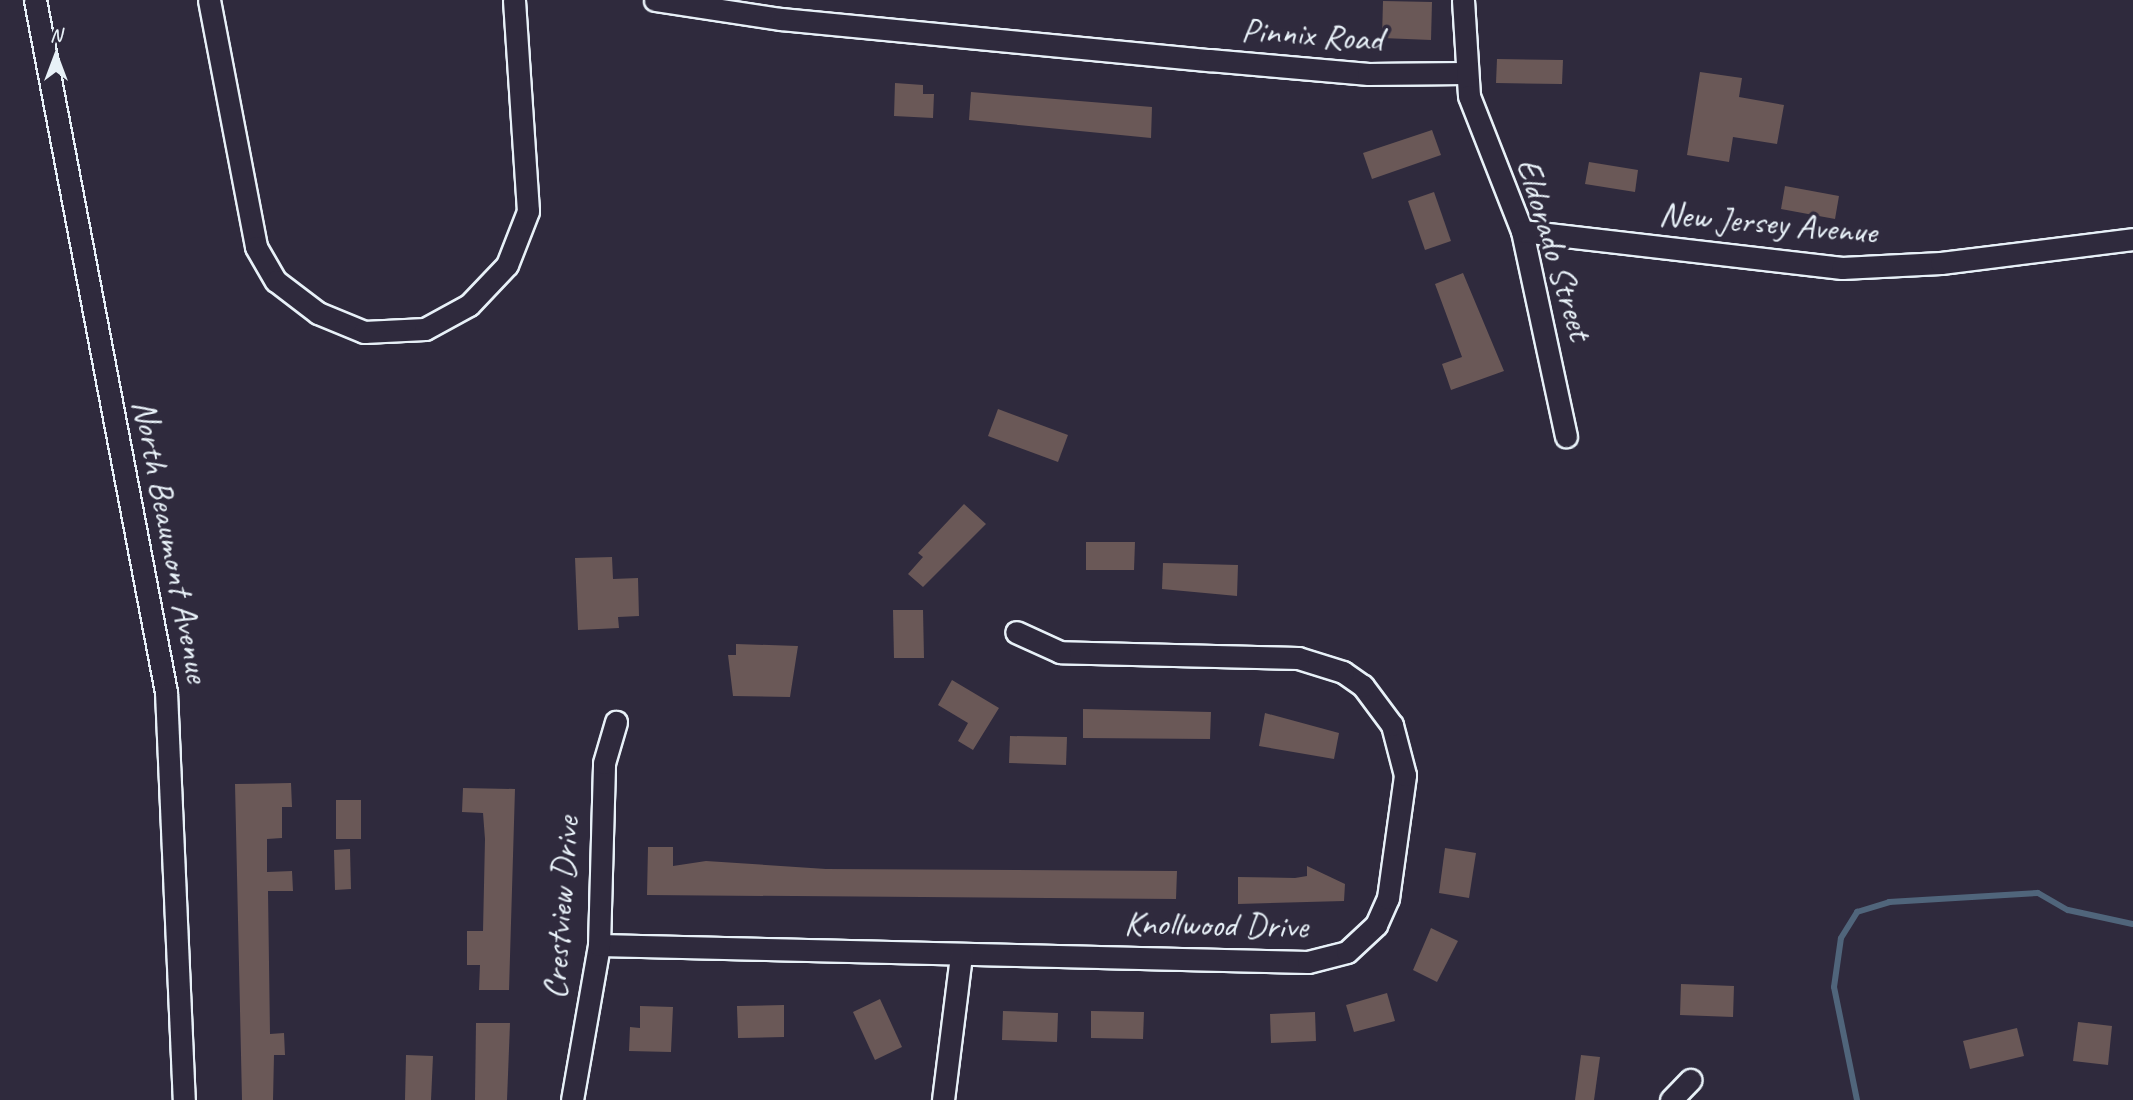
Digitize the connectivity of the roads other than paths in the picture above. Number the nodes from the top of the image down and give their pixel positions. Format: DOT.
graph roads {
  1 [pos="35,0"];
  2 [pos="209,0"];
  3 [pos="514,0"];
  4 [pos="654,0"];
  5 [pos="1463,0"];
  6 [pos="1465,73"];
  7 [pos="1522,231"];
  8 [pos="2133,239"];
  9 [pos="1566,436"];
  10 [pos="1016,632"];
  11 [pos="616,722"];
  12 [pos="599,945"];
  13 [pos="961,955"];
  14 [pos="1690,1080"];
  15 [pos="184,1100"];
  16 [pos="572,1100"];
  17 [pos="943,1100"];
  18 [pos="1671,1100"];
  1 -- 15 [label="street, North Beaumont Avenue"];
  2 -- 3 [label="street"];
  4 -- 6 [label="street, Pinnix Road"];
  5 -- 6 [label="street, Eldorado Street"];
  6 -- 7 [label="street, Eldorado Street"];
  7 -- 8 [label="street, New Jersey Avenue"];
  7 -- 9 [label="street, Eldorado Street"];
  10 -- 13 [label="street, Knollwood Drive"];
  11 -- 12 [label="street, Crestview Drive"];
  12 -- 13 [label="street, Knollwood Drive"];
  12 -- 16 [label="street, Crestview Drive"];
  13 -- 17 [label="street"];
  14 -- 18 [label="street"];
}
